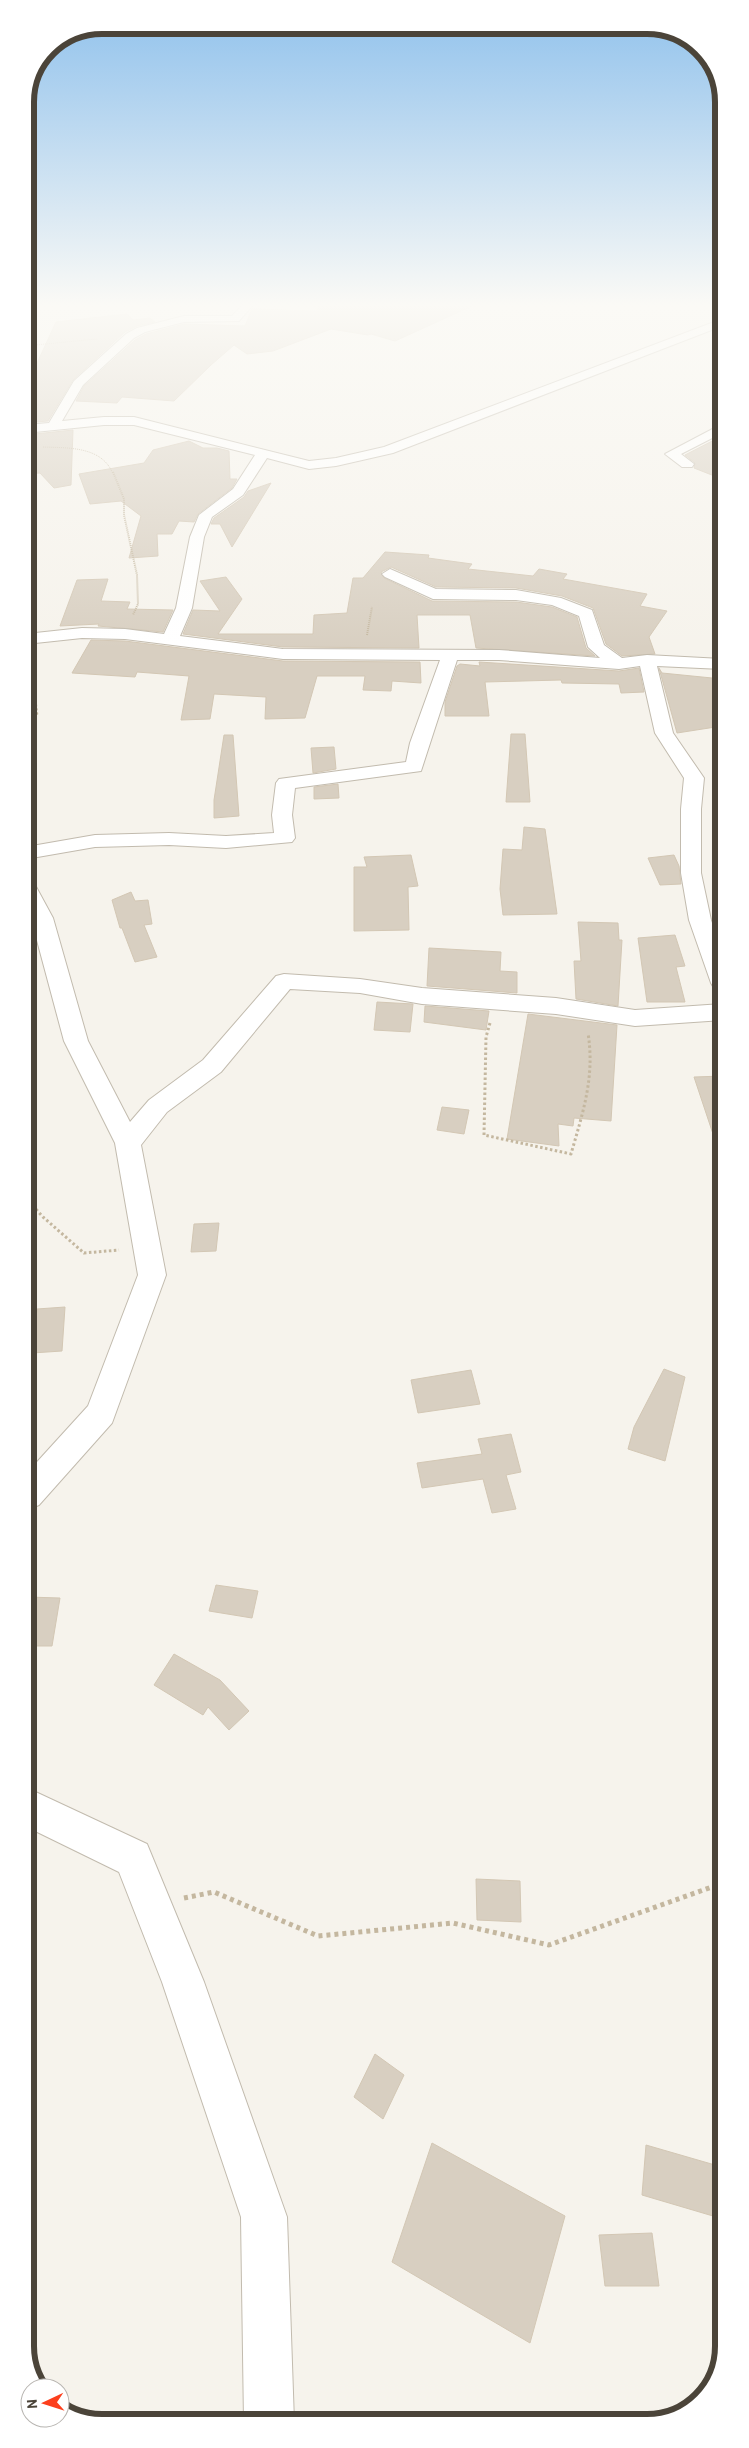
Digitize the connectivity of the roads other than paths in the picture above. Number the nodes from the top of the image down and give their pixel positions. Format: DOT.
graph roads {
  1 [pos="53,420"];
  2 [pos="466,420"];
  3 [pos="49,426"];
  4 [pos="34,428"];
  5 [pos="715,432"];
  6 [pos="264,452"];
  7 [pos="687,464"];
  8 [pos="390,574"];
  9 [pos="34,638"];
  10 [pos="170,639"];
  11 [pos="450,655"];
  12 [pos="647,660"];
  13 [pos="619,664"];
  14 [pos="715,664"];
  15 [pos="34,852"];
  16 [pos="34,903"];
  17 [pos="715,963"];
  18 [pos="715,1012"];
  19 [pos="128,1143"];
  20 [pos="34,1487"];
  21 [pos="34,1811"];
  22 [pos="269,2414"];
  1 -- 3 [label="street"];
  2 -- 6 [label="street"];
  3 -- 4 [label="street"];
  3 -- 6 [label="street"];
  5 -- 7 [label="street"];
  6 -- 10 [label="street"];
  8 -- 13 [label="street"];
  9 -- 10 [label="street"];
  10 -- 11 [label="street"];
  11 -- 13 [label="street"];
  11 -- 15 [label="street"];
  12 -- 13 [label="street"];
  12 -- 14 [label="street"];
  12 -- 17 [label="street"];
  16 -- 19 [label="street"];
  18 -- 19 [label="street"];
  19 -- 20 [label="street"];
  21 -- 22 [label="street"];
}
